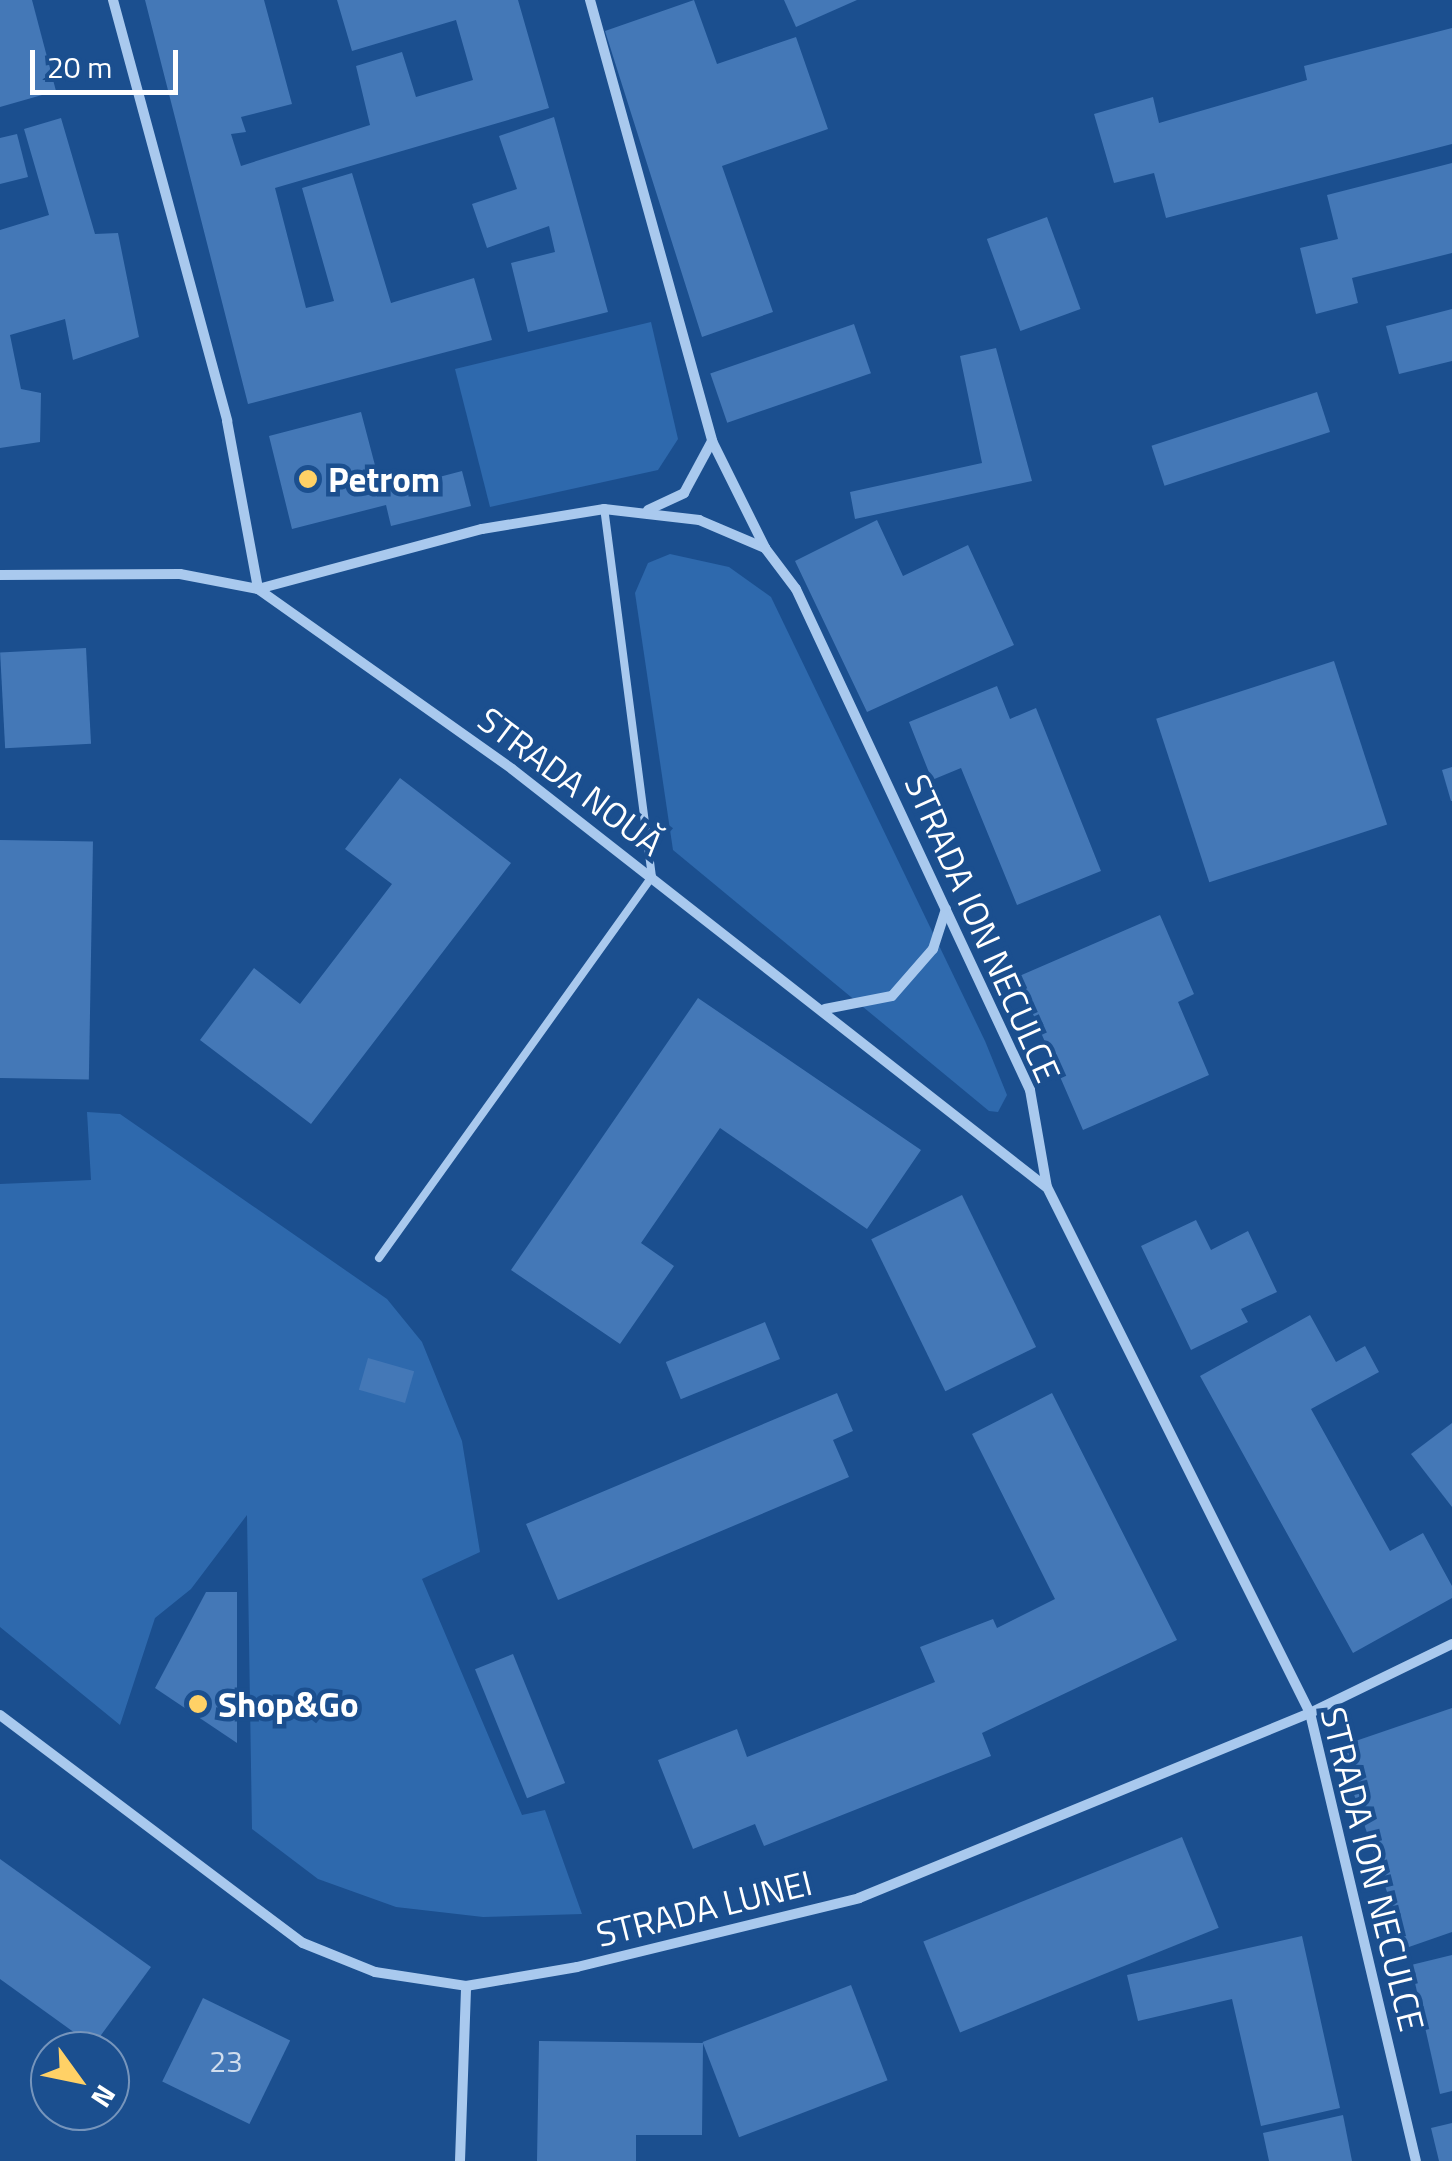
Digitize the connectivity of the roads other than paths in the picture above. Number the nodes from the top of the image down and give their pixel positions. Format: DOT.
graph roads {
  1 [pos="112,0"];
  2 [pos="590,0"];
  3 [pos="712,441"];
  4 [pos="604,509"];
  5 [pos="646,510"];
  6 [pos="765,548"];
  7 [pos="0,575"];
  8 [pos="258,589"];
  9 [pos="652,876"];
  10 [pos="946,908"];
  11 [pos="825,1008"];
  12 [pos="1047,1188"];
  13 [pos="379,1258"];
  14 [pos="1452,1644"];
  15 [pos="1310,1713"];
  16 [pos="2,1721"];
  17 [pos="466,1986"];
  18 [pos="460,2161"];
  19 [pos="1416,2161"];
  1 -- 8 [label="street"];
  2 -- 3 [label="street, STRADA ION NECULCE"];
  3 -- 5 [label="street"];
  3 -- 6 [label="street, STRADA ION NECULCE"];
  4 -- 5 [label="street"];
  4 -- 8 [label="street"];
  4 -- 9 [label="lane"];
  5 -- 6 [label="street"];
  6 -- 10 [label="street, STRADA ION NECULCE"];
  7 -- 8 [label="street, STRADA NOUĂ"];
  8 -- 9 [label="street, STRADA NOUĂ"];
  9 -- 11 [label="street, STRADA NOUĂ"];
  9 -- 13 [label="lane"];
  10 -- 11 [label="street"];
  10 -- 12 [label="street, STRADA ION NECULCE"];
  11 -- 12 [label="street, STRADA NOUĂ"];
  12 -- 15 [label="street, STRADA ION NECULCE"];
  14 -- 15 [label="street, STRADA LUNEI"];
  15 -- 17 [label="street, STRADA LUNEI"];
  15 -- 19 [label="street, STRADA ION NECULCE"];
  16 -- 17 [label="street, STRADA LUNEI"];
  17 -- 18 [label="street"];
}
